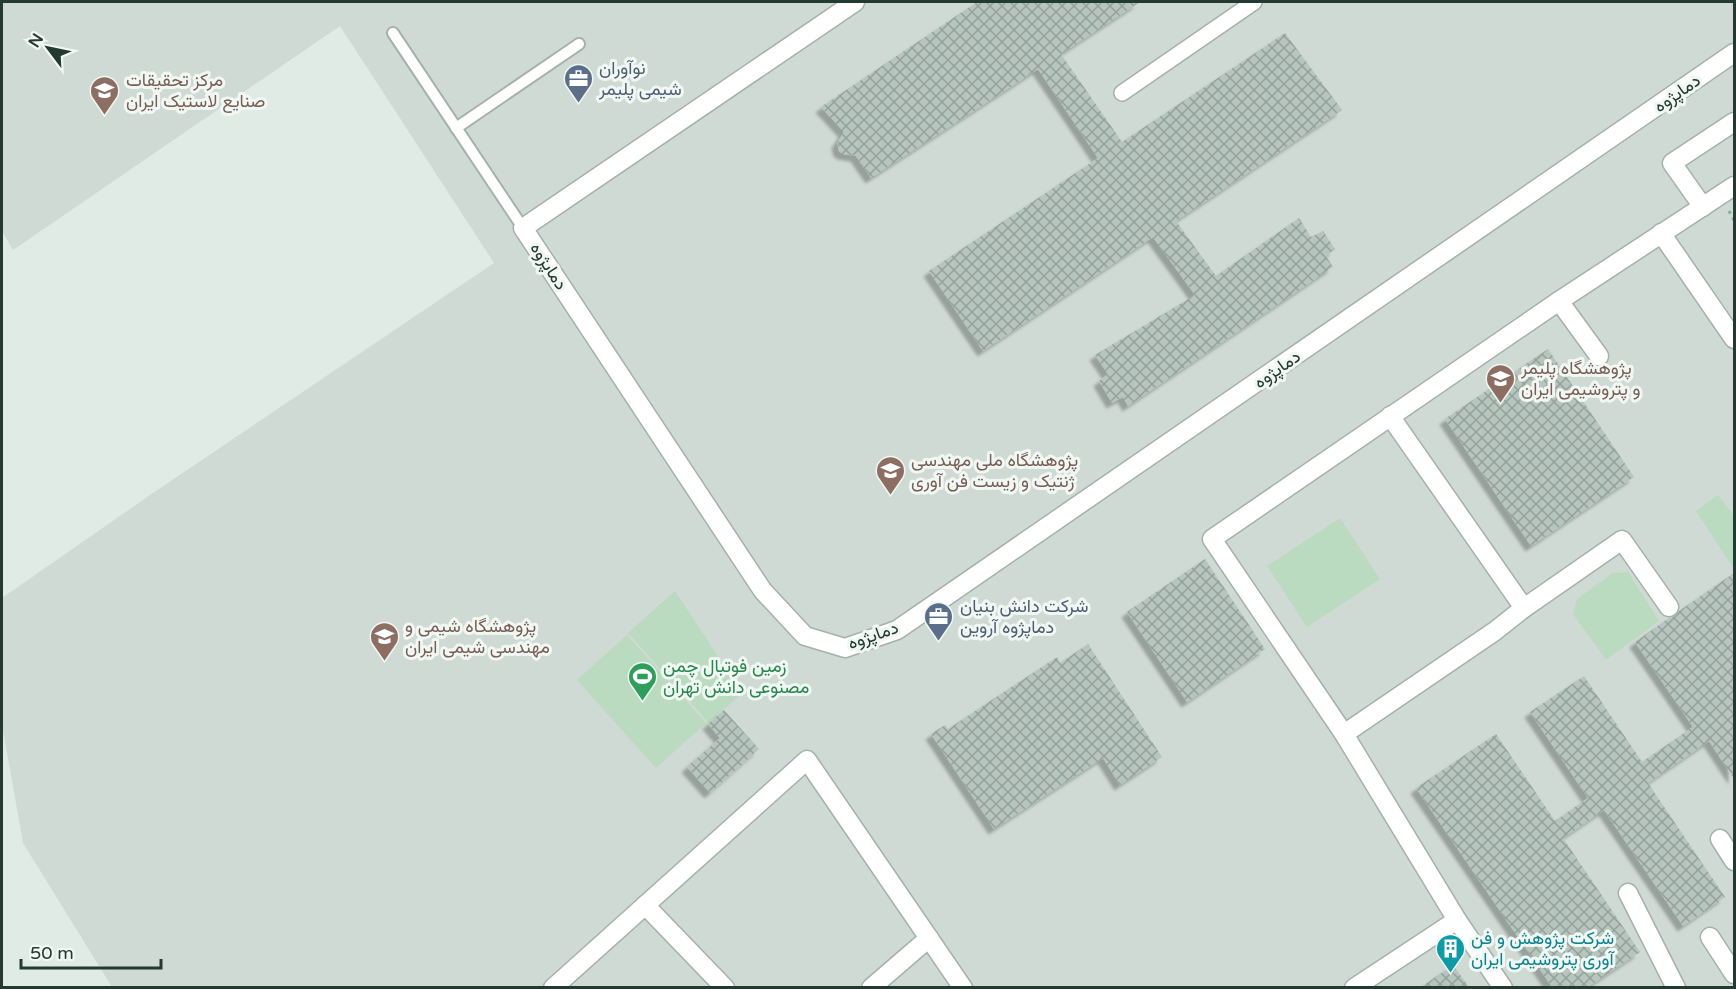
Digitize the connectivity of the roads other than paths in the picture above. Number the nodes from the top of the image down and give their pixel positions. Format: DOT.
graph roads {
  1 [pos="855,2"];
  2 [pos="1254,2"];
  3 [pos="393,33"];
  4 [pos="579,44"];
  5 [pos="1734,53"];
  6 [pos="1122,93"];
  7 [pos="1734,122"];
  8 [pos="456,128"];
  9 [pos="1734,186"];
  10 [pos="1703,207"];
  11 [pos="523,228"];
  12 [pos="1661,233"];
  13 [pos="1559,301"];
  14 [pos="1734,339"];
  15 [pos="1599,356"];
  16 [pos="1390,416"];
  17 [pos="1669,607"];
  18 [pos="1524,608"];
  19 [pos="1344,734"];
  20 [pos="1720,839"];
  21 [pos="1734,861"];
  22 [pos="1628,893"];
  23 [pos="645,905"];
  24 [pos="1457,920"];
  25 [pos="1710,937"];
  26 [pos="929,938"];
  27 [pos="1734,974"];
  28 [pos="553,987"];
  29 [pos="725,987"];
  30 [pos="871,987"];
  31 [pos="963,987"];
  32 [pos="1354,987"];
  33 [pos="1503,987"];
  34 [pos="1676,987"];
  1 -- 11 [label="street, دماپژوه"];
  2 -- 6 [label="street"];
  3 -- 8 [label="lane"];
  4 -- 8 [label="lane"];
  5 -- 11 [label="street, دماپژوه"];
  7 -- 10 [label="street"];
  8 -- 11 [label="lane"];
  9 -- 10 [label="street"];
  10 -- 12 [label="street"];
  12 -- 13 [label="street"];
  12 -- 14 [label="street"];
  13 -- 15 [label="street"];
  13 -- 16 [label="street"];
  16 -- 18 [label="street"];
  16 -- 19 [label="street"];
  17 -- 18 [label="street"];
  18 -- 19 [label="street"];
  19 -- 24 [label="street"];
  20 -- 21 [label="street"];
  22 -- 34 [label="street"];
  23 -- 26 [label="street"];
  23 -- 28 [label="street"];
  23 -- 29 [label="street"];
  24 -- 32 [label="street"];
  24 -- 33 [label="street"];
  25 -- 27 [label="street"];
  26 -- 30 [label="street"];
  26 -- 31 [label="street"];
}
